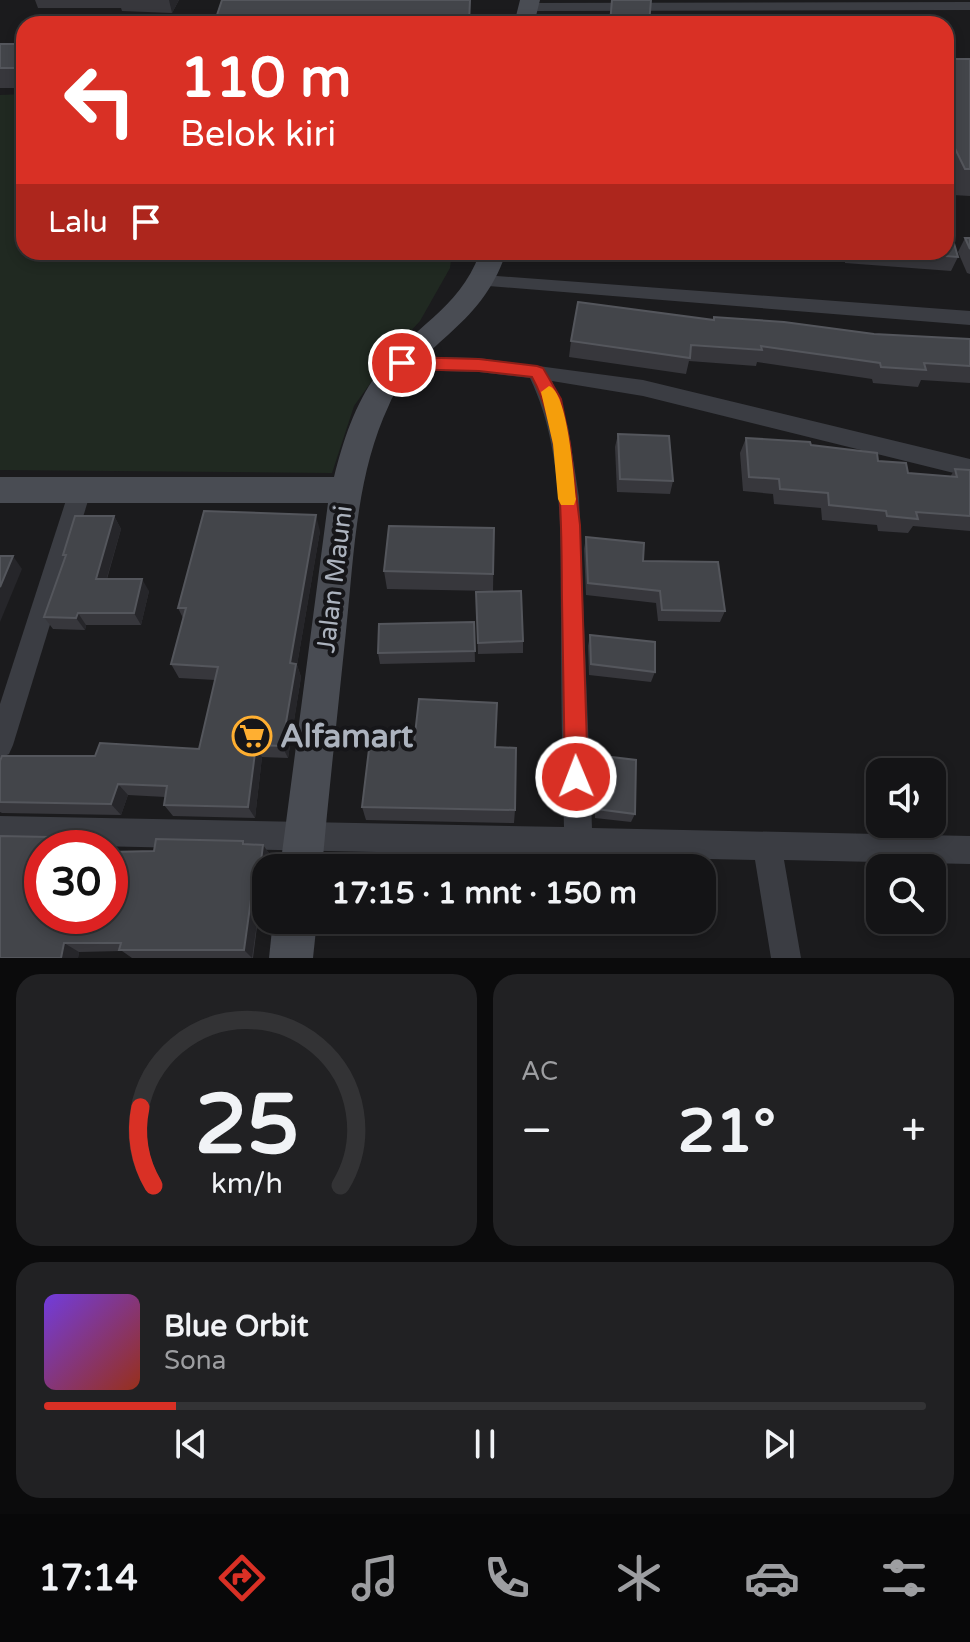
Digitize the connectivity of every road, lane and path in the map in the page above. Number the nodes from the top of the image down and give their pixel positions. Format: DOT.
graph roads {
  1 [pos="717,3"];
  2 [pos="970,6"];
  3 [pos="527,10"];
  4 [pos="490,260"];
  5 [pos="483,281"];
  6 [pos="970,318"];
  7 [pos="402,363"];
  8 [pos="537,372"];
  9 [pos="970,468"];
  10 [pos="0,490"];
  11 [pos="345,490"];
  12 [pos="80,491"];
  13 [pos="0,745"];
  14 [pos="0,830"];
  15 [pos="578,840"];
  16 [pos="767,846"];
  17 [pos="970,850"];
  18 [pos="302,852"];
  19 [pos="294,934"];
  20 [pos="291,958"];
  21 [pos="786,958"];
  1 -- 2 [label="street"];
  1 -- 3 [label="street"];
  4 -- 5 [label="main road"];
  5 -- 6 [label="street"];
  5 -- 7 [label="main road"];
  7 -- 8 [label="street"];
  7 -- 11 [label="main road"];
  8 -- 9 [label="street"];
  8 -- 15 [label="street"];
  10 -- 12 [label="main road, Jalan Mauni"];
  11 -- 12 [label="main road, Jalan Mauni"];
  11 -- 18 [label="main road, Jalan Mauni"];
  12 -- 13 [label="street"];
  14 -- 18 [label="street"];
  15 -- 16 [label="street"];
  15 -- 18 [label="street"];
  16 -- 17 [label="street"];
  16 -- 21 [label="street"];
  19 -- 20 [label="main road"];
}
